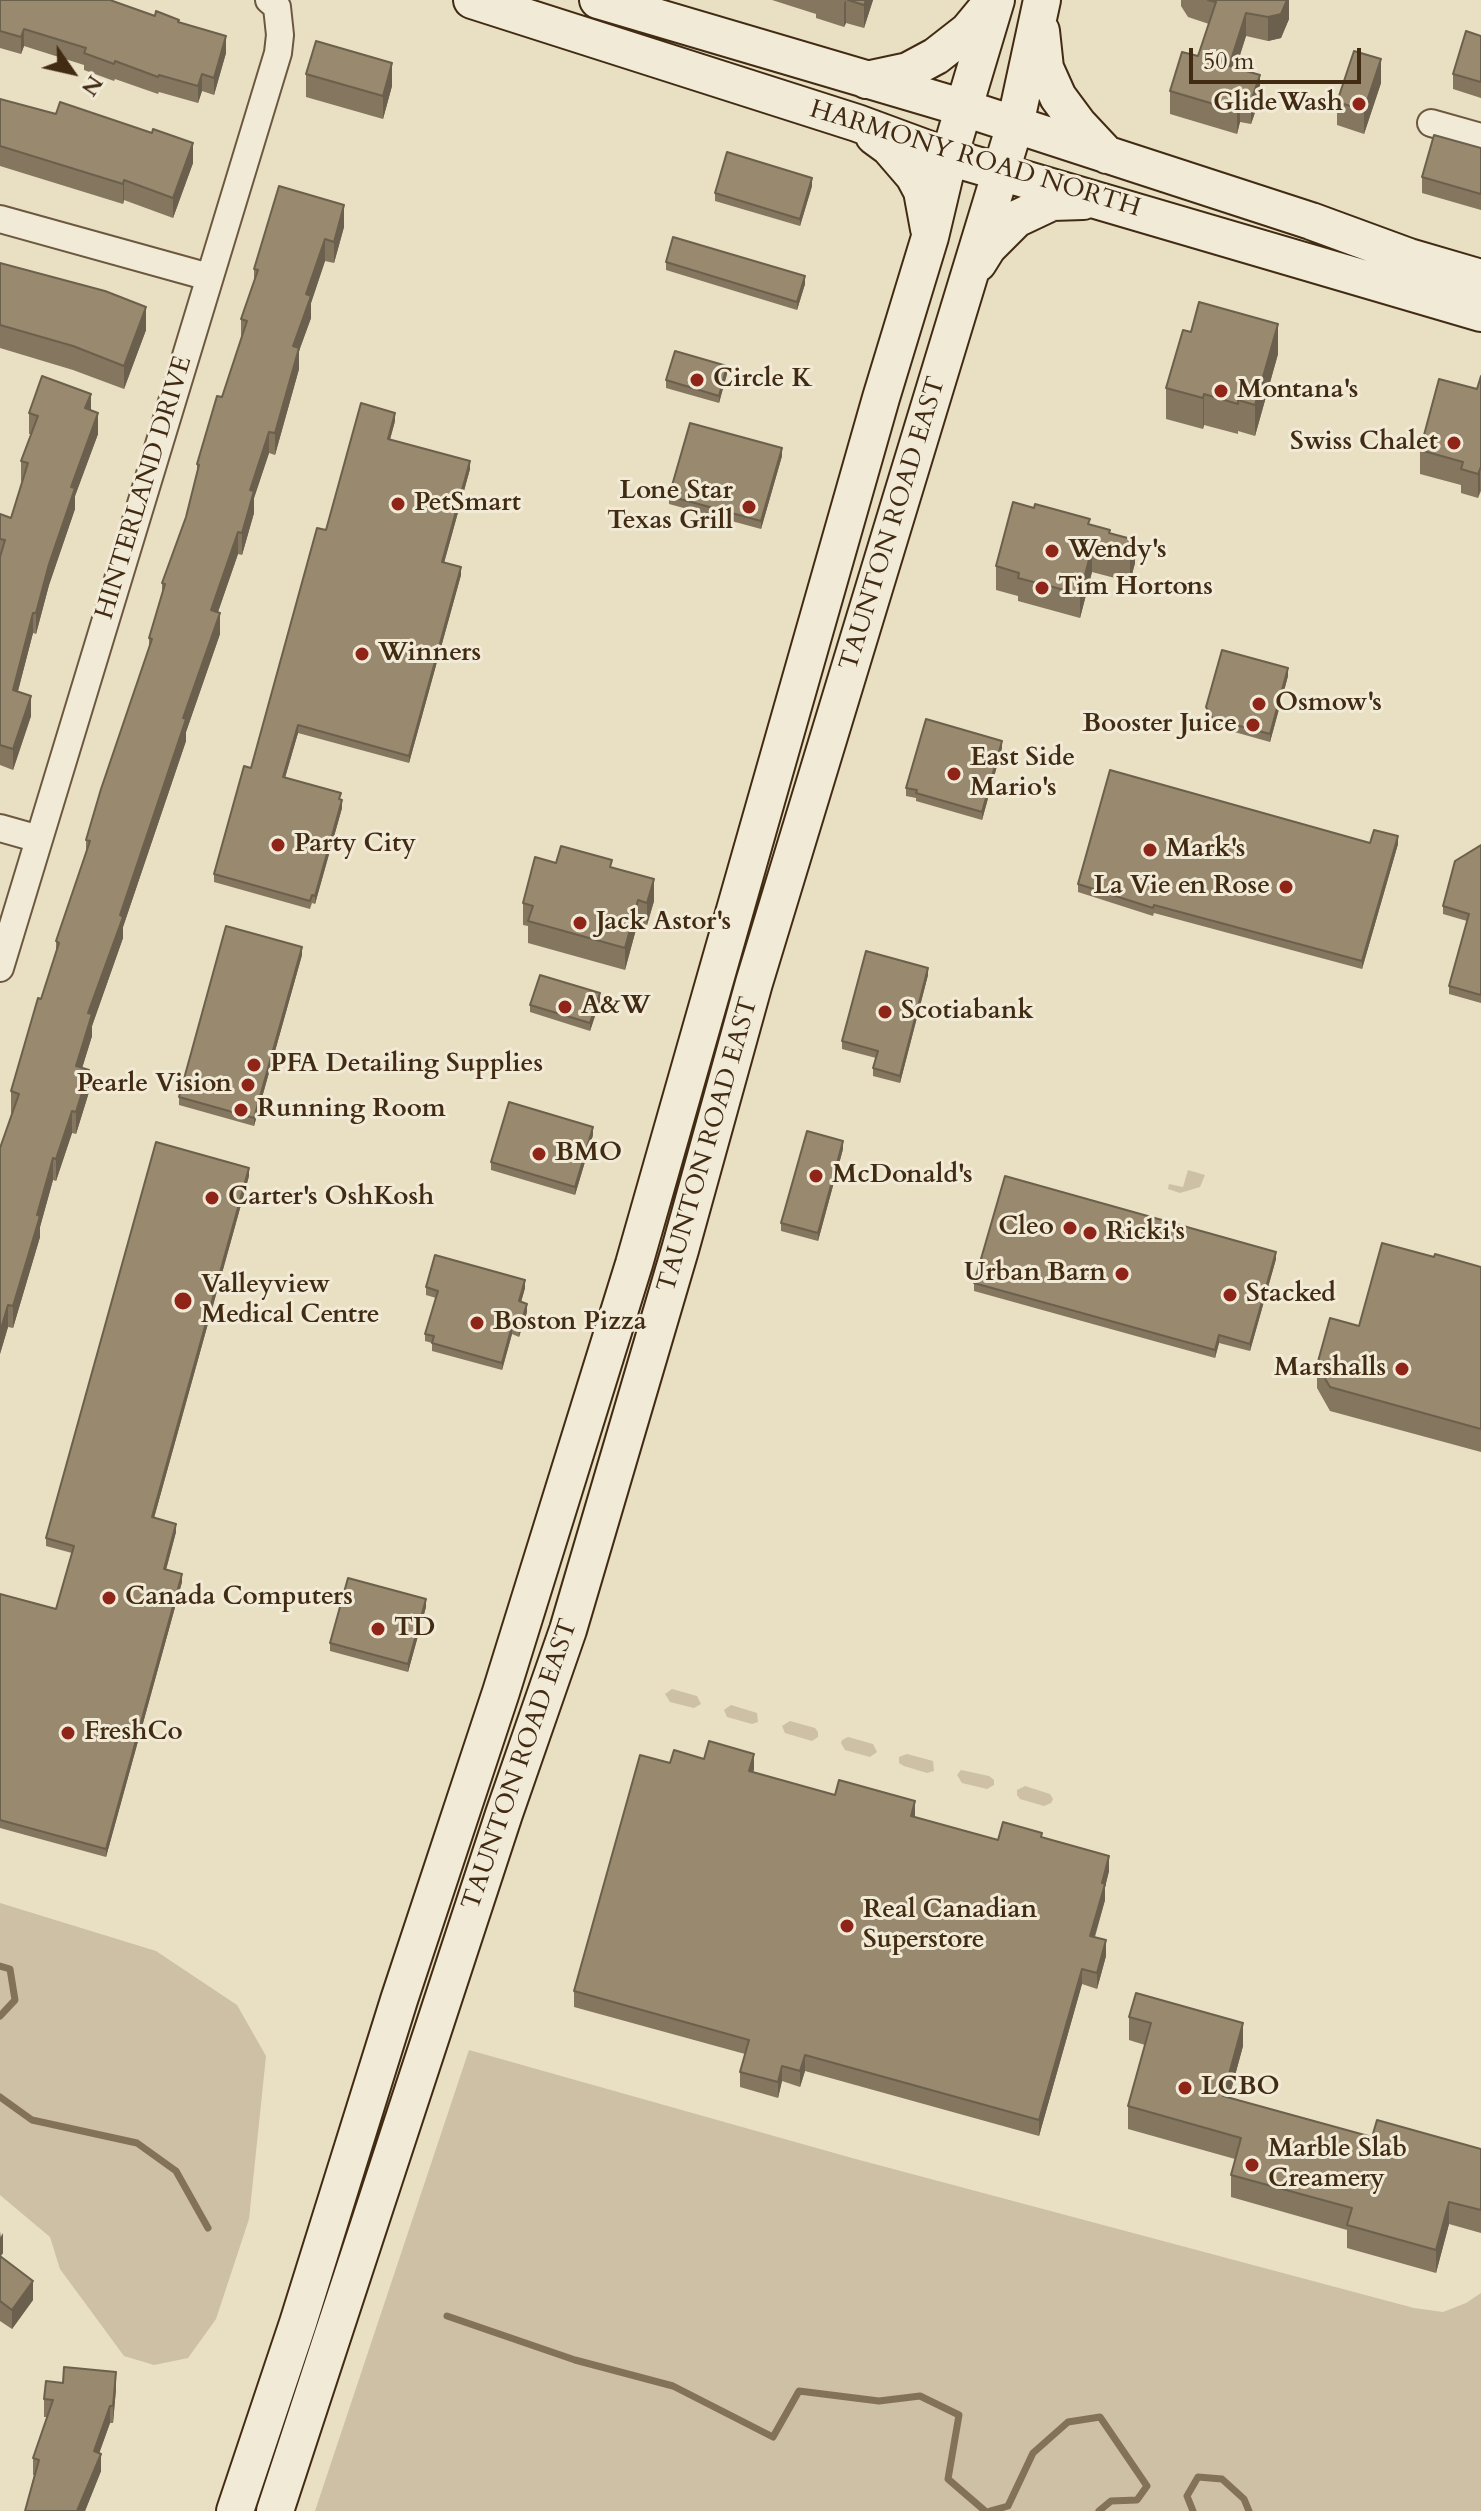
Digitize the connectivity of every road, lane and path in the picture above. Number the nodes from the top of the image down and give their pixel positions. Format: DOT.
graph roads {
  1 [pos="472,0"];
  2 [pos="598,0"];
  3 [pos="995,0"];
  4 [pos="1041,3"];
  5 [pos="273,4"];
  6 [pos="864,80"];
  7 [pos="964,108"];
  8 [pos="857,123"];
  9 [pos="1431,123"];
  10 [pos="1015,125"];
  11 [pos="1481,137"];
  12 [pos="1108,156"];
  13 [pos="949,157"];
  14 [pos="1000,172"];
  15 [pos="1098,200"];
  16 [pos="0,219"];
  17 [pos="930,237"];
  18 [pos="1404,272"];
  19 [pos="209,277"];
  20 [pos="1481,278"];
  21 [pos="967,282"];
  22 [pos="1481,313"];
  23 [pos="0,828"];
  24 [pos="39,839"];
  25 [pos="0,968"];
  26 [pos="235,2511"];
  27 [pos="275,2511"];
  1 -- 8 [label="main road, HARMONY ROAD NORTH"];
  2 -- 6 [label="main road, HARMONY ROAD NORTH"];
  3 -- 6 [label="main road"];
  3 -- 7 [label="main road, TAUNTON ROAD EAST"];
  4 -- 10 [label="main road, TAUNTON ROAD EAST"];
  4 -- 12 [label="main road"];
  5 -- 19 [label="street, HINTERLAND DRIVE"];
  6 -- 7 [label="main road, HARMONY ROAD NORTH"];
  7 -- 10 [label="main road, HARMONY ROAD NORTH"];
  7 -- 13 [label="main road, TAUNTON ROAD EAST"];
  8 -- 13 [label="main road, HARMONY ROAD NORTH"];
  8 -- 17 [label="main road"];
  9 -- 11 [label="street"];
  10 -- 12 [label="main road, HARMONY ROAD NORTH"];
  10 -- 14 [label="main road, TAUNTON ROAD EAST"];
  12 -- 18 [label="main road, HARMONY ROAD NORTH"];
  13 -- 14 [label="main road, HARMONY ROAD NORTH"];
  13 -- 17 [label="main road, TAUNTON ROAD EAST"];
  14 -- 15 [label="main road, HARMONY ROAD NORTH"];
  14 -- 21 [label="main road, TAUNTON ROAD EAST"];
  15 -- 18 [label="main road, HARMONY ROAD NORTH"];
  15 -- 21 [label="main road"];
  16 -- 19 [label="street"];
  17 -- 26 [label="main road, TAUNTON ROAD EAST"];
  18 -- 20 [label="main road, HARMONY ROAD NORTH"];
  18 -- 22 [label="main road, HARMONY ROAD NORTH"];
  19 -- 24 [label="street, HINTERLAND DRIVE"];
  21 -- 27 [label="main road, TAUNTON ROAD EAST"];
  23 -- 24 [label="street"];
  24 -- 25 [label="street, HINTERLAND DRIVE"];
}
